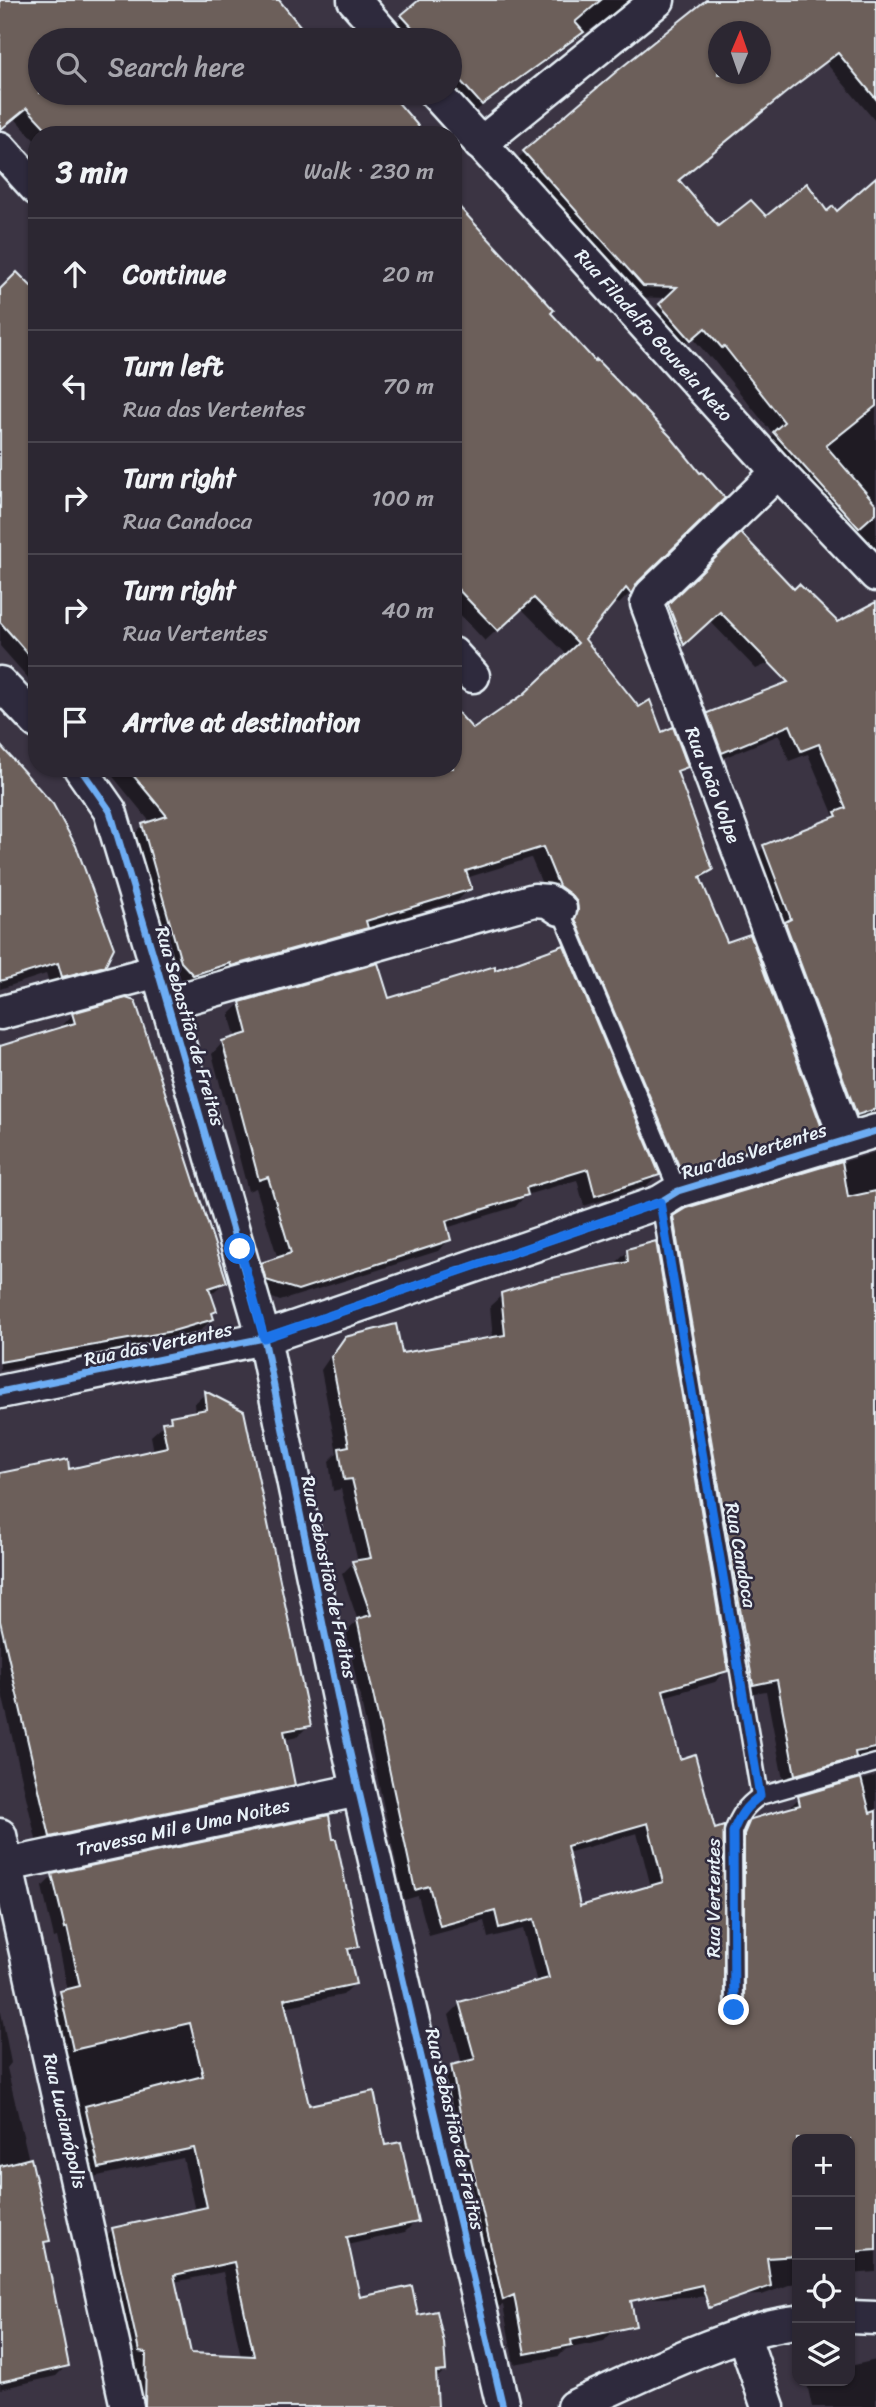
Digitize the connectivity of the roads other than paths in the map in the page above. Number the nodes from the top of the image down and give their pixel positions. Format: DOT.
graph roads {
  1 [pos="354,0"];
  2 [pos="658,0"];
  3 [pos="378,28"];
  4 [pos="446,105"];
  5 [pos="480,144"];
  6 [pos="0,148"];
  7 [pos="28,179"];
  8 [pos="778,472"];
  9 [pos="876,575"];
  10 [pos="0,683"];
  11 [pos="28,713"];
  12 [pos="86,777"];
  13 [pos="560,909"];
  14 [pos="158,971"];
  15 [pos="167,1003"];
  16 [pos="0,1013"];
  17 [pos="876,1131"];
  18 [pos="846,1139"];
  19 [pos="669,1196"];
  20 [pos="264,1338"];
  21 [pos="0,1392"];
  22 [pos="876,1763"];
  23 [pos="358,1790"];
  24 [pos="760,1796"];
  25 [pos="0,1835"];
  26 [pos="7,1865"];
  27 [pos="734,2010"];
  28 [pos="855,2317"];
  29 [pos="876,2318"];
  30 [pos="792,2322"];
  31 [pos="743,2334"];
  32 [pos="127,2407"];
  33 [pos="503,2407"];
  34 [pos="573,2407"];
  35 [pos="768,2407"];
  1 -- 3 [label="street"];
  2 -- 5 [label="street"];
  4 -- 5 [label="street, Rua Filadelfo Gouveia Neto"];
  5 -- 8 [label="street, Rua Filadelfo Gouveia Neto"];
  6 -- 7 [label="street"];
  8 -- 9 [label="street, Rua Filadelfo Gouveia Neto"];
  8 -- 18 [label="street, Rua João Volpe"];
  10 -- 11 [label="street"];
  12 -- 14 [label="street, Rua Sebastião de Freitas"];
  13 -- 15 [label="street"];
  13 -- 19 [label="lane, Rua Candoca"];
  14 -- 15 [label="street, Rua Sebastião de Freitas"];
  14 -- 16 [label="street"];
  15 -- 20 [label="street, Rua Sebastião de Freitas"];
  17 -- 18 [label="street, Rua das Vertentes"];
  18 -- 19 [label="street, Rua das Vertentes"];
  19 -- 20 [label="street, Rua das Vertentes"];
  19 -- 24 [label="lane, Rua Candoca"];
  20 -- 21 [label="street, Rua das Vertentes"];
  20 -- 23 [label="street, Rua Sebastião de Freitas"];
  22 -- 24 [label="lane"];
  23 -- 26 [label="street, Travessa Mil e Uma Noites"];
  23 -- 33 [label="street, Rua Sebastião de Freitas"];
  24 -- 27 [label="lane, Rua Vertentes"];
  25 -- 26 [label="street, Rua Lucianópolis"];
  26 -- 32 [label="street, Rua Lucianópolis"];
  28 -- 29 [label="street"];
  30 -- 31 [label="street"];
  31 -- 34 [label="street"];
  31 -- 35 [label="street"];
}
